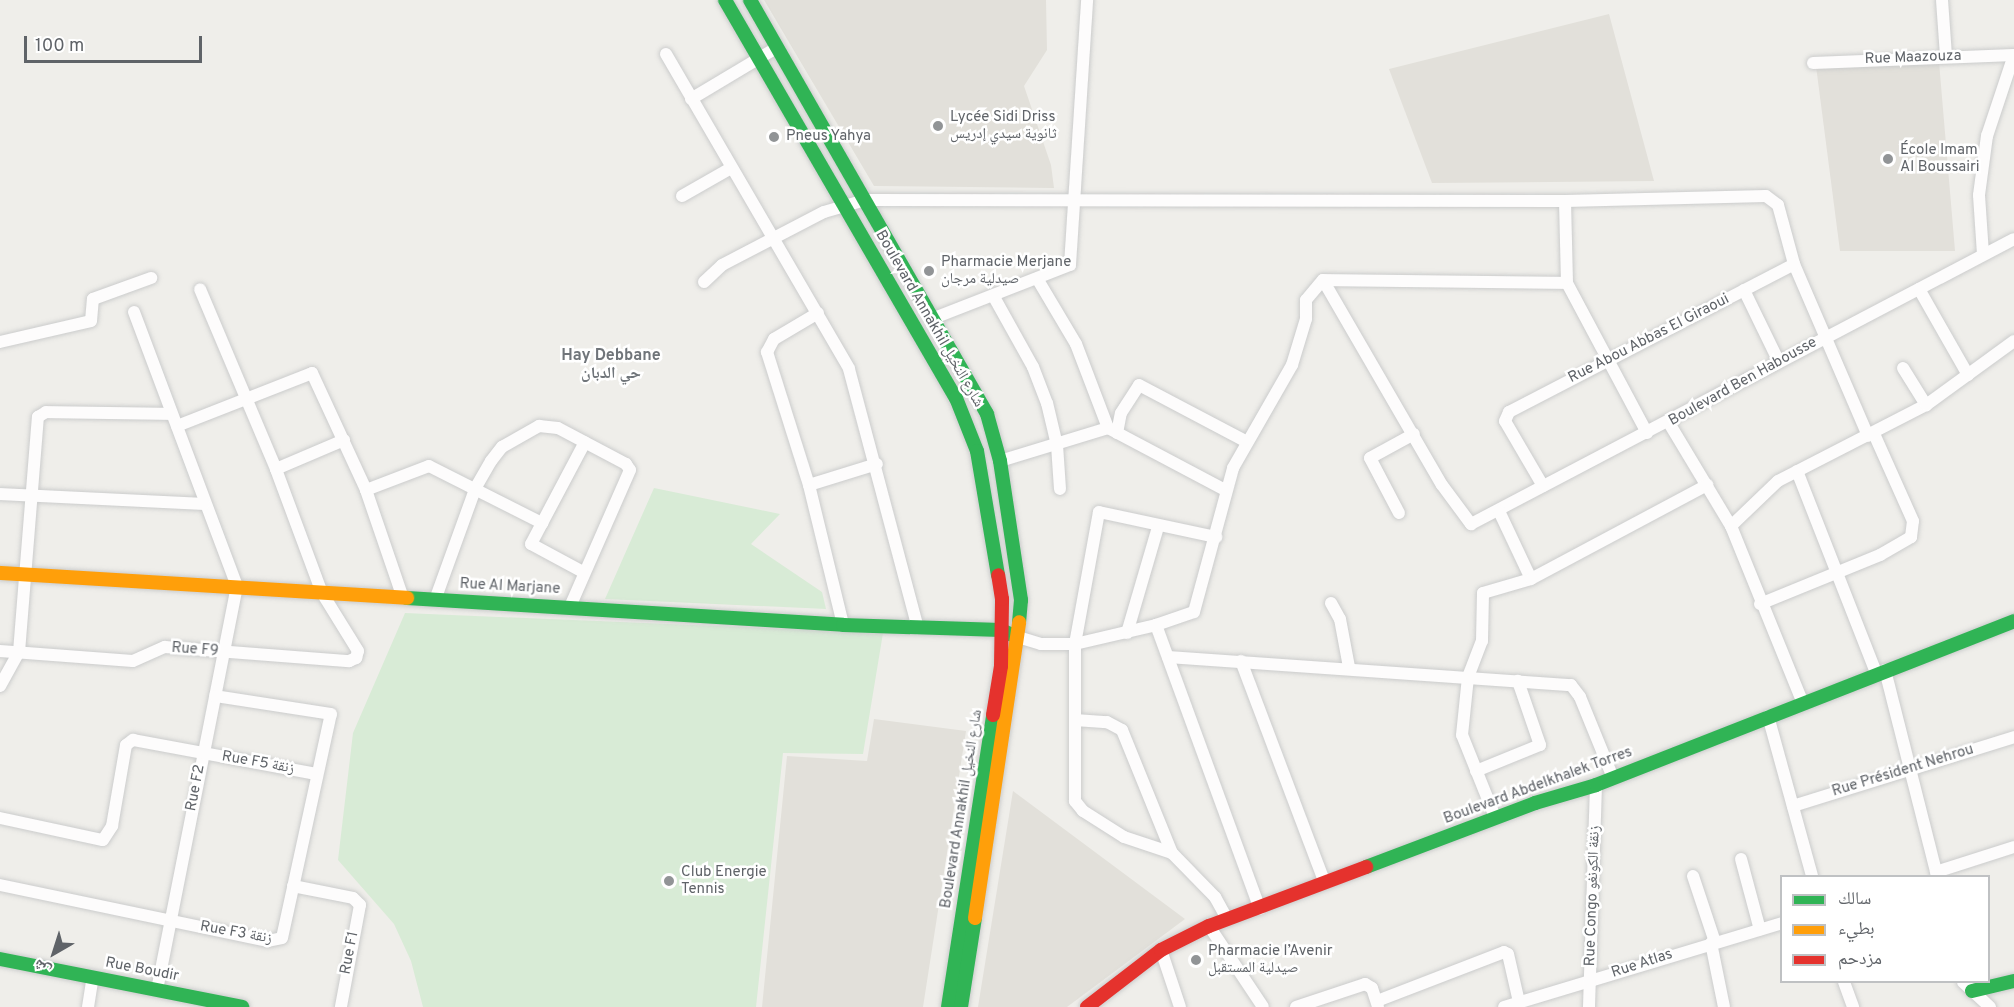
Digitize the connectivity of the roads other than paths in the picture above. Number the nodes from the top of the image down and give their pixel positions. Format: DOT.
graph roads {
  1 [pos="725,0"];
  2 [pos="750,0"];
  3 [pos="1087,0"];
  4 [pos="1942,0"];
  5 [pos="1949,0"];
  6 [pos="778,47"];
  7 [pos="666,54"];
  8 [pos="2014,55"];
  9 [pos="1946,56"];
  10 [pos="759,58"];
  11 [pos="1813,63"];
  12 [pos="691,99"];
  13 [pos="731,168"];
  14 [pos="682,195"];
  15 [pos="1073,199"];
  16 [pos="865,200"];
  17 [pos="1564,201"];
  18 [pos="844,204"];
  19 [pos="2014,239"];
  20 [pos="773,241"];
  21 [pos="1983,254"];
  22 [pos="1794,264"];
  23 [pos="151,278"];
  24 [pos="1038,280"];
  25 [pos="1323,280"];
  26 [pos="704,282"];
  27 [pos="1567,283"];
  28 [pos="200,289"];
  29 [pos="1919,289"];
  30 [pos="1744,290"];
  31 [pos="994,297"];
  32 [pos="134,312"];
  33 [pos="818,314"];
  34 [pos="933,318"];
  35 [pos="1823,338"];
  36 [pos="2014,341"];
  37 [pos="0,342"];
  38 [pos="1609,361"];
  39 [pos="1779,362"];
  40 [pos="1903,368"];
  41 [pos="1968,375"];
  42 [pos="246,398"];
  43 [pos="1926,405"];
  44 [pos="174,420"];
  45 [pos="1669,423"];
  46 [pos="1112,431"];
  47 [pos="1647,433"];
  48 [pos="1414,434"];
  49 [pos="1871,435"];
  50 [pos="344,440"];
  51 [pos="585,442"];
  52 [pos="1247,442"];
  53 [pos="1057,445"];
  54 [pos="1000,461"];
  55 [pos="877,464"];
  56 [pos="276,469"];
  57 [pos="1797,471"];
  58 [pos="809,485"];
  59 [pos="1707,485"];
  60 [pos="1543,486"];
  61 [pos="476,487"];
  62 [pos="1060,489"];
  63 [pos="366,490"];
  64 [pos="1226,490"];
  65 [pos="0,494"];
  66 [pos="34,496"];
  67 [pos="204,504"];
  68 [pos="1499,512"];
  69 [pos="1399,513"];
  70 [pos="543,523"];
  71 [pos="1731,526"];
  72 [pos="1158,527"];
  73 [pos="1216,537"];
  74 [pos="583,572"];
  75 [pos="0,573"];
  76 [pos="1836,573"];
  77 [pos="27,574"];
  78 [pos="1531,579"];
  79 [pos="237,586"];
  80 [pos="322,593"];
  81 [pos="403,598"];
  82 [pos="435,600"];
  83 [pos="1331,603"];
  84 [pos="1760,604"];
  85 [pos="570,607"];
  86 [pos="2014,621"];
  87 [pos="843,625"];
  88 [pos="1156,625"];
  89 [pos="918,628"];
  90 [pos="1001,630"];
  91 [pos="1127,633"];
  92 [pos="1018,637"];
  93 [pos="1076,644"];
  94 [pos="0,651"];
  95 [pos="20,652"];
  96 [pos="223,652"];
  97 [pos="1168,657"];
  98 [pos="1241,661"];
  99 [pos="1349,667"];
  100 [pos="1880,671"];
  101 [pos="1468,677"];
  102 [pos="1518,681"];
  103 [pos="0,686"];
  104 [pos="215,696"];
  105 [pos="1803,703"];
  106 [pos="1768,716"];
  107 [pos="1076,720"];
  108 [pos="2014,737"];
  109 [pos="203,753"];
  110 [pos="1911,769"];
  111 [pos="1476,771"];
  112 [pos="316,774"];
  113 [pos="1613,777"];
  114 [pos="1596,785"];
  115 [pos="1793,806"];
  116 [pos="1495,817"];
  117 [pos="0,819"];
  118 [pos="2014,847"];
  119 [pos="1172,853"];
  120 [pos="1741,859"];
  121 [pos="1812,875"];
  122 [pos="1934,875"];
  123 [pos="1693,876"];
  124 [pos="1325,883"];
  125 [pos="0,885"];
  126 [pos="293,886"];
  127 [pos="1260,909"];
  128 [pos="171,920"];
  129 [pos="1227,920"];
  130 [pos="1780,924"];
  131 [pos="1209,926"];
  132 [pos="1760,930"];
  133 [pos="1713,942"];
  134 [pos="1161,950"];
  135 [pos="0,959"];
  136 [pos="93,977"];
  137 [pos="1591,980"];
  138 [pos="2014,981"];
  139 [pos="1845,983"];
  140 [pos="1967,986"];
  141 [pos="157,989"];
  142 [pos="1520,1002"];
  143 [pos="1378,1004"];
  144 [pos="88,1007"];
  145 [pos="242,1007"];
  146 [pos="341,1007"];
  147 [pos="948,1007"];
  148 [pos="961,1007"];
  149 [pos="1087,1007"];
  150 [pos="1180,1007"];
  151 [pos="1263,1007"];
  152 [pos="1296,1007"];
  153 [pos="1504,1007"];
  154 [pos="1589,1007"];
  155 [pos="1724,1007"];
  156 [pos="1853,1007"];
  157 [pos="1989,1007"];
  1 -- 10 [label="main road, Boulevard Annakhil شارع النخيل"];
  2 -- 6 [label="main road, Boulevard Annakhil شارع النخيل"];
  3 -- 15 [label="street"];
  4 -- 5 [label="street"];
  4 -- 9 [label="street"];
  6 -- 10 [label="street"];
  6 -- 16 [label="main road, Boulevard Annakhil شارع النخيل"];
  7 -- 12 [label="street"];
  8 -- 9 [label="street, Rue Maazouza"];
  8 -- 21 [label="street"];
  9 -- 11 [label="street, Rue Maazouza"];
  10 -- 12 [label="street"];
  10 -- 18 [label="main road, Boulevard Annakhil شارع النخيل"];
  12 -- 13 [label="street"];
  13 -- 14 [label="street"];
  13 -- 20 [label="street"];
  15 -- 16 [label="street"];
  15 -- 17 [label="street"];
  15 -- 24 [label="street"];
  16 -- 18 [label="street"];
  16 -- 34 [label="main road, Boulevard Annakhil شارع النخيل"];
  17 -- 22 [label="street"];
  17 -- 27 [label="street"];
  18 -- 20 [label="street"];
  18 -- 90 [label="main road, Boulevard Annakhil شارع النخيل"];
  19 -- 21 [label="street, Boulevard Ben Habousse"];
  20 -- 26 [label="street"];
  20 -- 33 [label="street"];
  21 -- 29 [label="street, Boulevard Ben Habousse"];
  22 -- 30 [label="street, Rue Abou Abbas El Giraoui"];
  22 -- 35 [label="street"];
  23 -- 37 [label="street"];
  24 -- 31 [label="street"];
  24 -- 46 [label="street"];
  25 -- 27 [label="street"];
  25 -- 48 [label="street"];
  25 -- 52 [label="street"];
  27 -- 38 [label="street"];
  28 -- 42 [label="street"];
  29 -- 35 [label="street, Boulevard Ben Habousse"];
  29 -- 41 [label="street"];
  30 -- 38 [label="street, Rue Abou Abbas El Giraoui"];
  30 -- 39 [label="street"];
  31 -- 34 [label="street"];
  31 -- 53 [label="street"];
  32 -- 44 [label="street"];
  33 -- 55 [label="street"];
  33 -- 58 [label="street"];
  34 -- 54 [label="main road, Boulevard Annakhil شارع النخيل"];
  35 -- 39 [label="street, Boulevard Ben Habousse"];
  35 -- 49 [label="street"];
  36 -- 41 [label="street"];
  38 -- 47 [label="street"];
  38 -- 60 [label="street, Rue Abou Abbas El Giraoui"];
  39 -- 45 [label="street, Boulevard Ben Habousse"];
  40 -- 43 [label="street"];
  41 -- 43 [label="street"];
  42 -- 44 [label="street"];
  42 -- 50 [label="street"];
  42 -- 56 [label="street"];
  43 -- 49 [label="street"];
  44 -- 66 [label="street"];
  44 -- 67 [label="street"];
  45 -- 47 [label="street, Boulevard Ben Habousse"];
  45 -- 59 [label="street"];
  46 -- 52 [label="street"];
  46 -- 53 [label="street"];
  46 -- 64 [label="street"];
  47 -- 60 [label="street, Boulevard Ben Habousse"];
  48 -- 68 [label="street, Boulevard Ben Habousse"];
  48 -- 69 [label="street"];
  49 -- 57 [label="street"];
  49 -- 76 [label="street"];
  50 -- 56 [label="street"];
  50 -- 63 [label="street"];
  51 -- 61 [label="street"];
  51 -- 70 [label="street"];
  51 -- 74 [label="street"];
  52 -- 64 [label="street"];
  53 -- 54 [label="street"];
  53 -- 62 [label="street"];
  54 -- 92 [label="main road, Boulevard Annakhil شارع النخيل"];
  55 -- 58 [label="street"];
  55 -- 89 [label="street"];
  56 -- 80 [label="street"];
  57 -- 71 [label="street"];
  57 -- 76 [label="street"];
  58 -- 87 [label="street"];
  59 -- 71 [label="street"];
  59 -- 78 [label="street"];
  60 -- 68 [label="street, Boulevard Ben Habousse"];
  61 -- 63 [label="street"];
  61 -- 70 [label="street"];
  61 -- 82 [label="street"];
  63 -- 81 [label="street"];
  64 -- 73 [label="street"];
  65 -- 66 [label="street"];
  66 -- 67 [label="street"];
  66 -- 77 [label="street"];
  67 -- 79 [label="street"];
  68 -- 78 [label="street"];
  70 -- 74 [label="street"];
  71 -- 84 [label="street"];
  72 -- 73 [label="street"];
  72 -- 91 [label="street"];
  72 -- 93 [label="street"];
  73 -- 88 [label="street"];
  74 -- 85 [label="street"];
  75 -- 77 [label="main road, Rue Al Marjane"];
  76 -- 84 [label="street"];
  76 -- 100 [label="street"];
  77 -- 79 [label="main road, Rue Al Marjane"];
  77 -- 95 [label="street"];
  78 -- 101 [label="street"];
  79 -- 80 [label="main road, Rue Al Marjane"];
  79 -- 96 [label="street, Rue F2"];
  80 -- 81 [label="main road, Rue Al Marjane"];
  80 -- 96 [label="street, Rue F9"];
  81 -- 82 [label="main road, Rue Al Marjane"];
  82 -- 85 [label="main road, Rue Al Marjane"];
  83 -- 99 [label="street"];
  84 -- 105 [label="street"];
  85 -- 87 [label="main road, Rue Al Marjane"];
  86 -- 100 [label="main road, Boulevard Abdelkhalek Torres"];
  87 -- 89 [label="main road, Rue Al Marjane"];
  88 -- 91 [label="street"];
  88 -- 97 [label="street"];
  89 -- 90 [label="main road, Rue Al Marjane"];
  90 -- 92 [label="main road, Rue Al Marjane"];
  90 -- 147 [label="main road, Boulevard Annakhil شارع النخيل"];
  91 -- 93 [label="street"];
  92 -- 93 [label="street"];
  92 -- 148 [label="main road, Boulevard Annakhil شارع النخيل"];
  93 -- 107 [label="street"];
  94 -- 95 [label="street, Rue F9"];
  95 -- 96 [label="street, Rue F9"];
  95 -- 103 [label="street"];
  96 -- 104 [label="street, Rue F2"];
  97 -- 98 [label="street"];
  97 -- 127 [label="street"];
  98 -- 99 [label="street"];
  98 -- 124 [label="street"];
  99 -- 101 [label="street"];
  100 -- 105 [label="main road, Boulevard Abdelkhalek Torres"];
  100 -- 110 [label="street"];
  101 -- 102 [label="street"];
  101 -- 111 [label="street"];
  102 -- 111 [label="street"];
  102 -- 113 [label="street"];
  104 -- 109 [label="street, Rue F2"];
  104 -- 112 [label="street, Rue F3 زنقة"];
  105 -- 106 [label="main road, Boulevard Abdelkhalek Torres"];
  106 -- 113 [label="main road, Boulevard Abdelkhalek Torres"];
  106 -- 115 [label="street"];
  107 -- 119 [label="street"];
  107 -- 119 [label="street"];
  108 -- 110 [label="street, Rue Président Nehrou"];
  109 -- 112 [label="street, Rue F5 زنقة"];
  109 -- 117 [label="street, Rue F5 زنقة"];
  109 -- 128 [label="street, Rue F2"];
  110 -- 115 [label="street, Rue Président Nehrou"];
  110 -- 122 [label="street"];
  111 -- 116 [label="street"];
  112 -- 126 [label="street, Rue F3 زنقة"];
  113 -- 114 [label="main road, Boulevard Abdelkhalek Torres"];
  114 -- 116 [label="main road, Boulevard Abdelkhalek Torres"];
  114 -- 137 [label="street, Rue Congo زنقة الكونغو"];
  115 -- 121 [label="street"];
  116 -- 124 [label="main road, Boulevard Abdelkhalek Torres"];
  118 -- 122 [label="street"];
  119 -- 129 [label="street"];
  120 -- 132 [label="street"];
  123 -- 133 [label="street"];
  124 -- 127 [label="main road, Boulevard Abdelkhalek Torres"];
  125 -- 128 [label="street, Rue F3 زنقة"];
  126 -- 128 [label="street, Rue F3 زنقة"];
  126 -- 146 [label="street, Rue F1"];
  127 -- 129 [label="main road, Boulevard Abdelkhalek Torres"];
  128 -- 141 [label="street, Rue F2"];
  129 -- 131 [label="main road, Boulevard Abdelkhalek Torres"];
  130 -- 132 [label="street, Rue Atlas"];
  131 -- 134 [label="main road, Boulevard Abdelkhalek Torres"];
  131 -- 151 [label="street"];
  132 -- 133 [label="street, Rue Atlas"];
  133 -- 137 [label="street, Rue Atlas"];
  133 -- 155 [label="street"];
  134 -- 149 [label="main road, Boulevard Abdelkhalek Torres"];
  134 -- 150 [label="street"];
  135 -- 136 [label="main road, Rue Boudir"];
  136 -- 141 [label="main road, Rue Boudir"];
  136 -- 144 [label="street"];
  137 -- 142 [label="street, Rue Atlas"];
  137 -- 154 [label="street, Rue Congo زنقة الكونغو"];
  138 -- 140 [label="main road"];
  139 -- 156 [label="street"];
  140 -- 157 [label="street"];
  141 -- 145 [label="main road, Rue Boudir"];
  142 -- 143 [label="street"];
  142 -- 153 [label="street, Rue Atlas"];
  143 -- 152 [label="street"];
}
